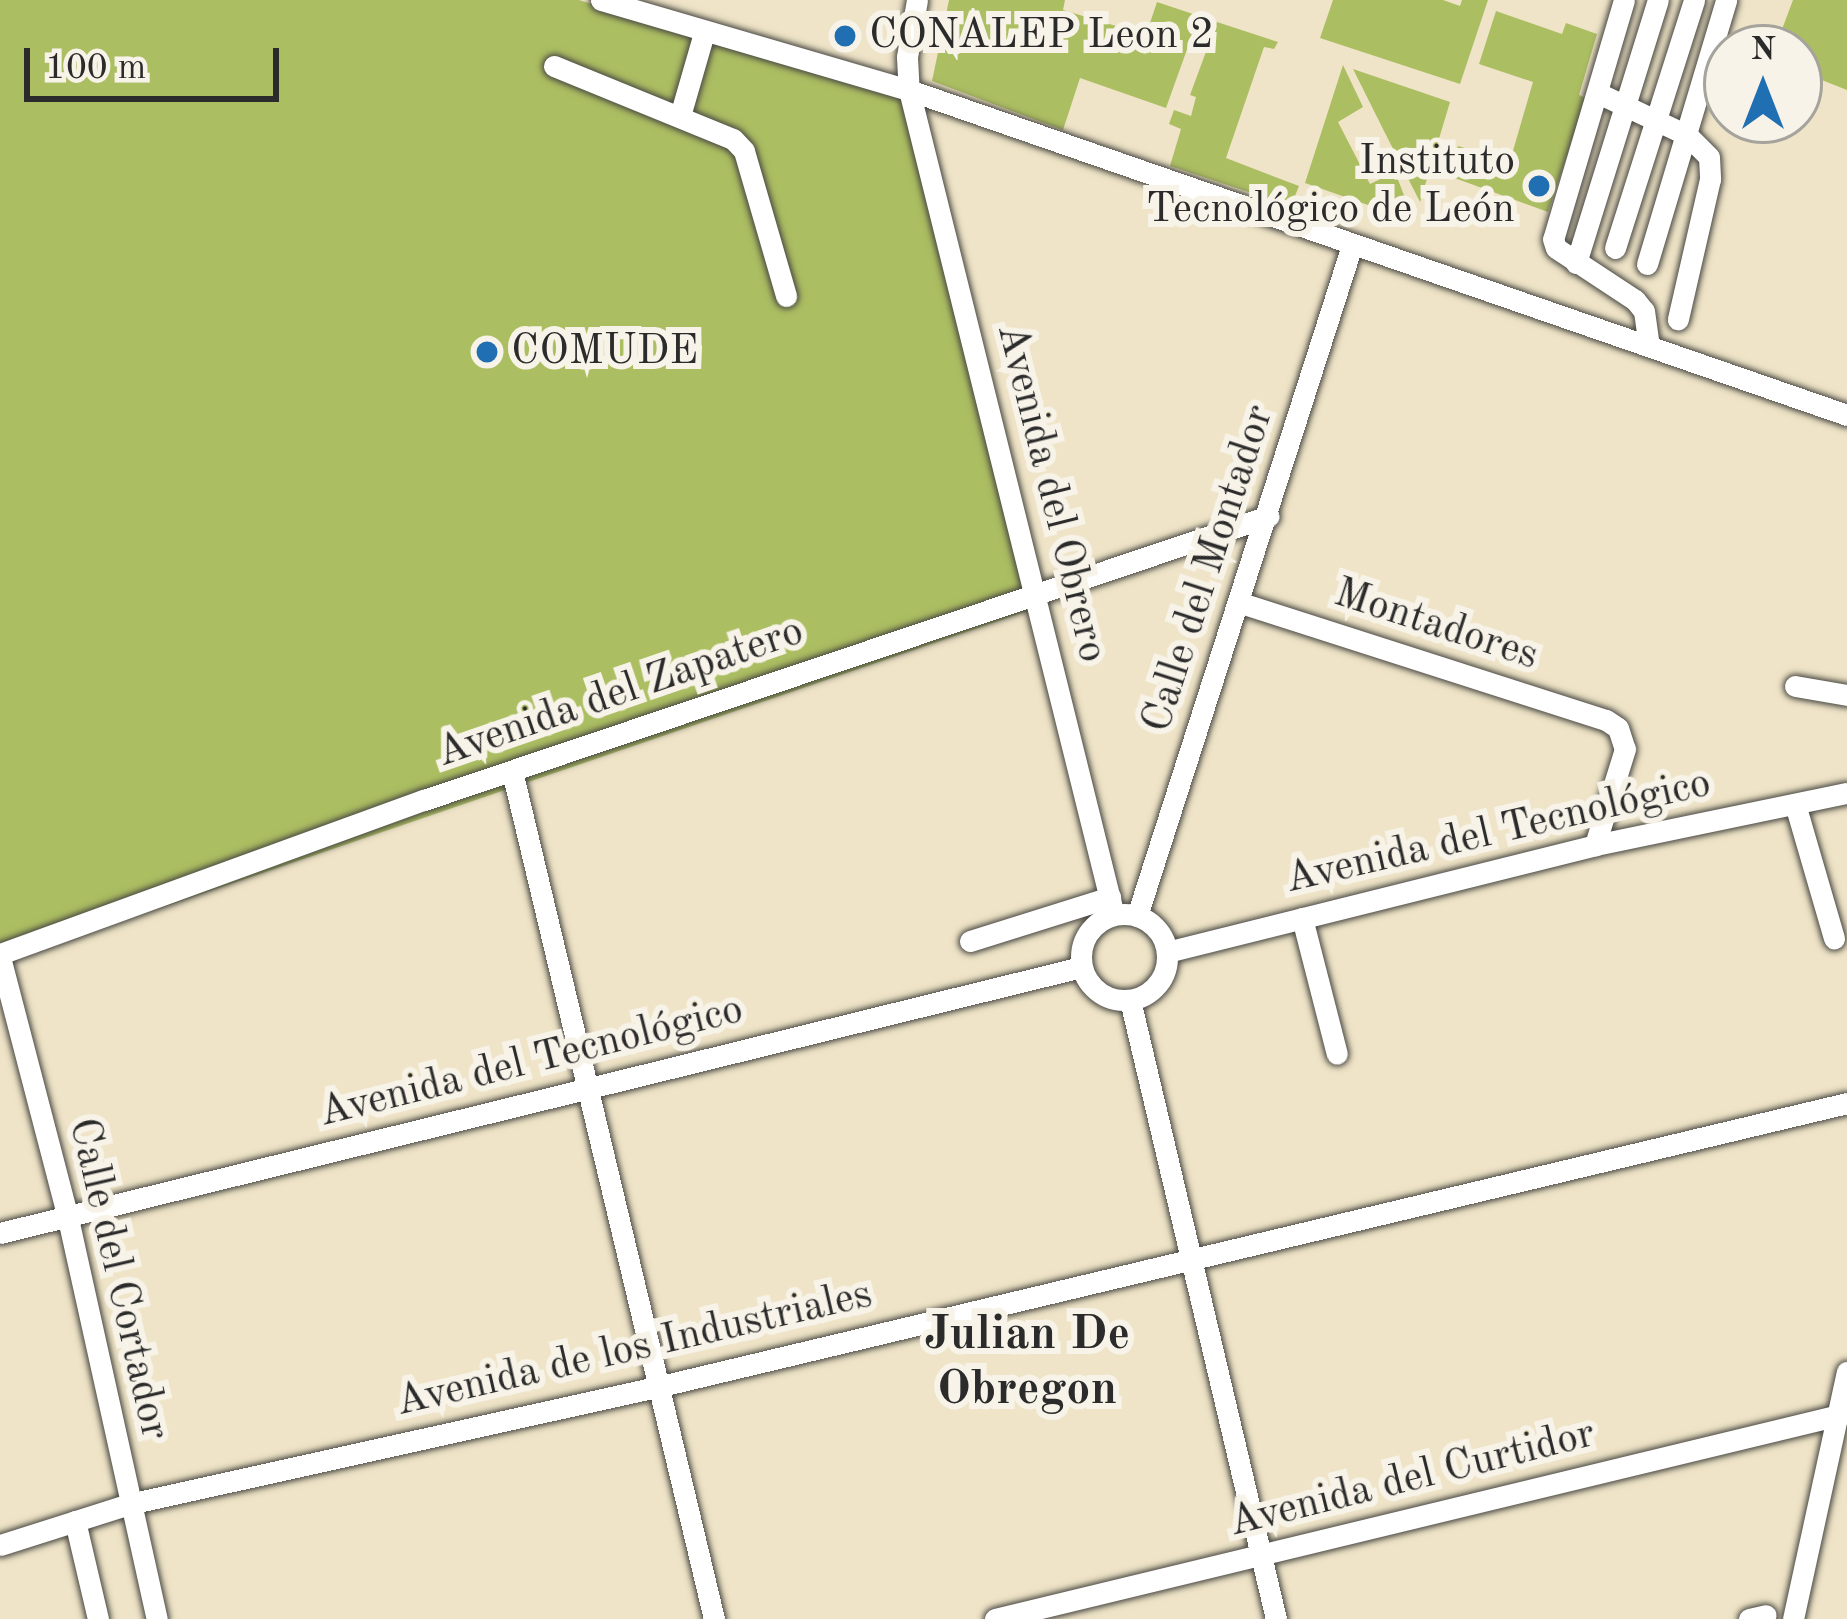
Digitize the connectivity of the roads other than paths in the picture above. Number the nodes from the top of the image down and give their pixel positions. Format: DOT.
graph roads {
  1 [pos="601,0"];
  2 [pos="916,0"];
  3 [pos="1624,0"];
  4 [pos="1658,0"];
  5 [pos="1694,0"];
  6 [pos="1726,0"];
  7 [pos="704,33"];
  8 [pos="554,66"];
  9 [pos="909,90"];
  10 [pos="1598,93"];
  11 [pos="1622,103"];
  12 [pos="680,116"];
  13 [pos="1655,118"];
  14 [pos="1687,135"];
  15 [pos="1352,245"];
  16 [pos="1615,248"];
  17 [pos="1576,263"];
  18 [pos="1647,264"];
  19 [pos="786,296"];
  20 [pos="1678,320"];
  21 [pos="1649,345"];
  22 [pos="1847,415"];
  23 [pos="1269,516"];
  24 [pos="1035,594"];
  25 [pos="1241,603"];
  26 [pos="1795,686"];
  27 [pos="1847,694"];
  28 [pos="512,771"];
  29 [pos="1847,793"];
  30 [pos="1796,804"];
  31 [pos="1595,845"];
  32 [pos="1120,909"];
  33 [pos="1302,918"];
  34 [pos="1834,938"];
  35 [pos="970,941"];
  36 [pos="1167,952"];
  37 [pos="0,956"];
  38 [pos="1082,967"];
  39 [pos="1130,1000"];
  40 [pos="1337,1054"];
  41 [pos="591,1088"];
  42 [pos="1847,1103"];
  43 [pos="67,1214"];
  44 [pos="0,1233"];
  45 [pos="1194,1258"];
  46 [pos="1847,1372"];
  47 [pos="661,1386"];
  48 [pos="1844,1414"];
  49 [pos="128,1504"];
  50 [pos="75,1521"];
  51 [pos="0,1545"];
  52 [pos="1260,1557"];
  53 [pos="98,1619"];
  54 [pos="157,1619"];
  55 [pos="714,1619"];
  56 [pos="995,1619"];
  57 [pos="1276,1619"];
  58 [pos="1793,1619"];
  1 -- 7 [label="street"];
  2 -- 9 [label="street, Avenida del Obrero"];
  3 -- 10 [label="street"];
  4 -- 11 [label="street"];
  5 -- 13 [label="street"];
  6 -- 14 [label="street"];
  7 -- 9 [label="street"];
  7 -- 12 [label="street"];
  8 -- 12 [label="street"];
  9 -- 15 [label="street"];
  9 -- 24 [label="street, Avenida del Obrero"];
  10 -- 11 [label="street"];
  10 -- 17 [label="street"];
  11 -- 13 [label="street"];
  11 -- 17 [label="street"];
  12 -- 19 [label="street"];
  13 -- 14 [label="street"];
  13 -- 16 [label="street"];
  14 -- 18 [label="street"];
  14 -- 20 [label="street"];
  15 -- 21 [label="street"];
  15 -- 23 [label="street, Calle del Montador"];
  17 -- 21 [label="street"];
  21 -- 22 [label="street"];
  23 -- 24 [label="street, Avenida del Zapatero"];
  23 -- 25 [label="street, Calle del Montador"];
  24 -- 28 [label="street, Avenida del Zapatero"];
  24 -- 32 [label="street, Avenida del Obrero"];
  25 -- 31 [label="street, Montadores"];
  25 -- 32 [label="street, Calle del Montador"];
  26 -- 27 [label="street"];
  28 -- 37 [label="street, Avenida del Zapatero"];
  28 -- 41 [label="street"];
  29 -- 30 [label="street, Avenida del Tecnológico"];
  30 -- 31 [label="street, Avenida del Tecnológico"];
  30 -- 34 [label="street"];
  31 -- 33 [label="street, Avenida del Tecnológico"];
  32 -- 35 [label="street"];
  32 -- 36 [label="street, Avenida del Obrero"];
  32 -- 38 [label="street"];
  33 -- 36 [label="street, Avenida del Tecnológico"];
  33 -- 40 [label="street"];
  36 -- 39 [label="street"];
  37 -- 43 [label="street, Calle del Cortador"];
  38 -- 39 [label="street"];
  38 -- 41 [label="street, Avenida del Tecnológico"];
  39 -- 45 [label="street"];
  41 -- 43 [label="street, Avenida del Tecnológico"];
  41 -- 47 [label="street"];
  42 -- 45 [label="street, Avenida de los Industriales"];
  43 -- 44 [label="street, Avenida del Tecnológico"];
  43 -- 49 [label="street, Calle del Cortador"];
  45 -- 47 [label="street, Avenida de los Industriales"];
  45 -- 52 [label="street"];
  46 -- 48 [label="street"];
  47 -- 49 [label="street, Avenida de los Industriales"];
  47 -- 55 [label="street"];
  48 -- 52 [label="street, Avenida del Curtidor"];
  48 -- 58 [label="street"];
  49 -- 50 [label="street, Avenida de los Industriales"];
  49 -- 54 [label="street, Calle del Cortador"];
  50 -- 51 [label="street, Avenida de los Industriales"];
  50 -- 53 [label="street"];
  52 -- 56 [label="street, Avenida del Curtidor"];
  52 -- 57 [label="street"];
}
